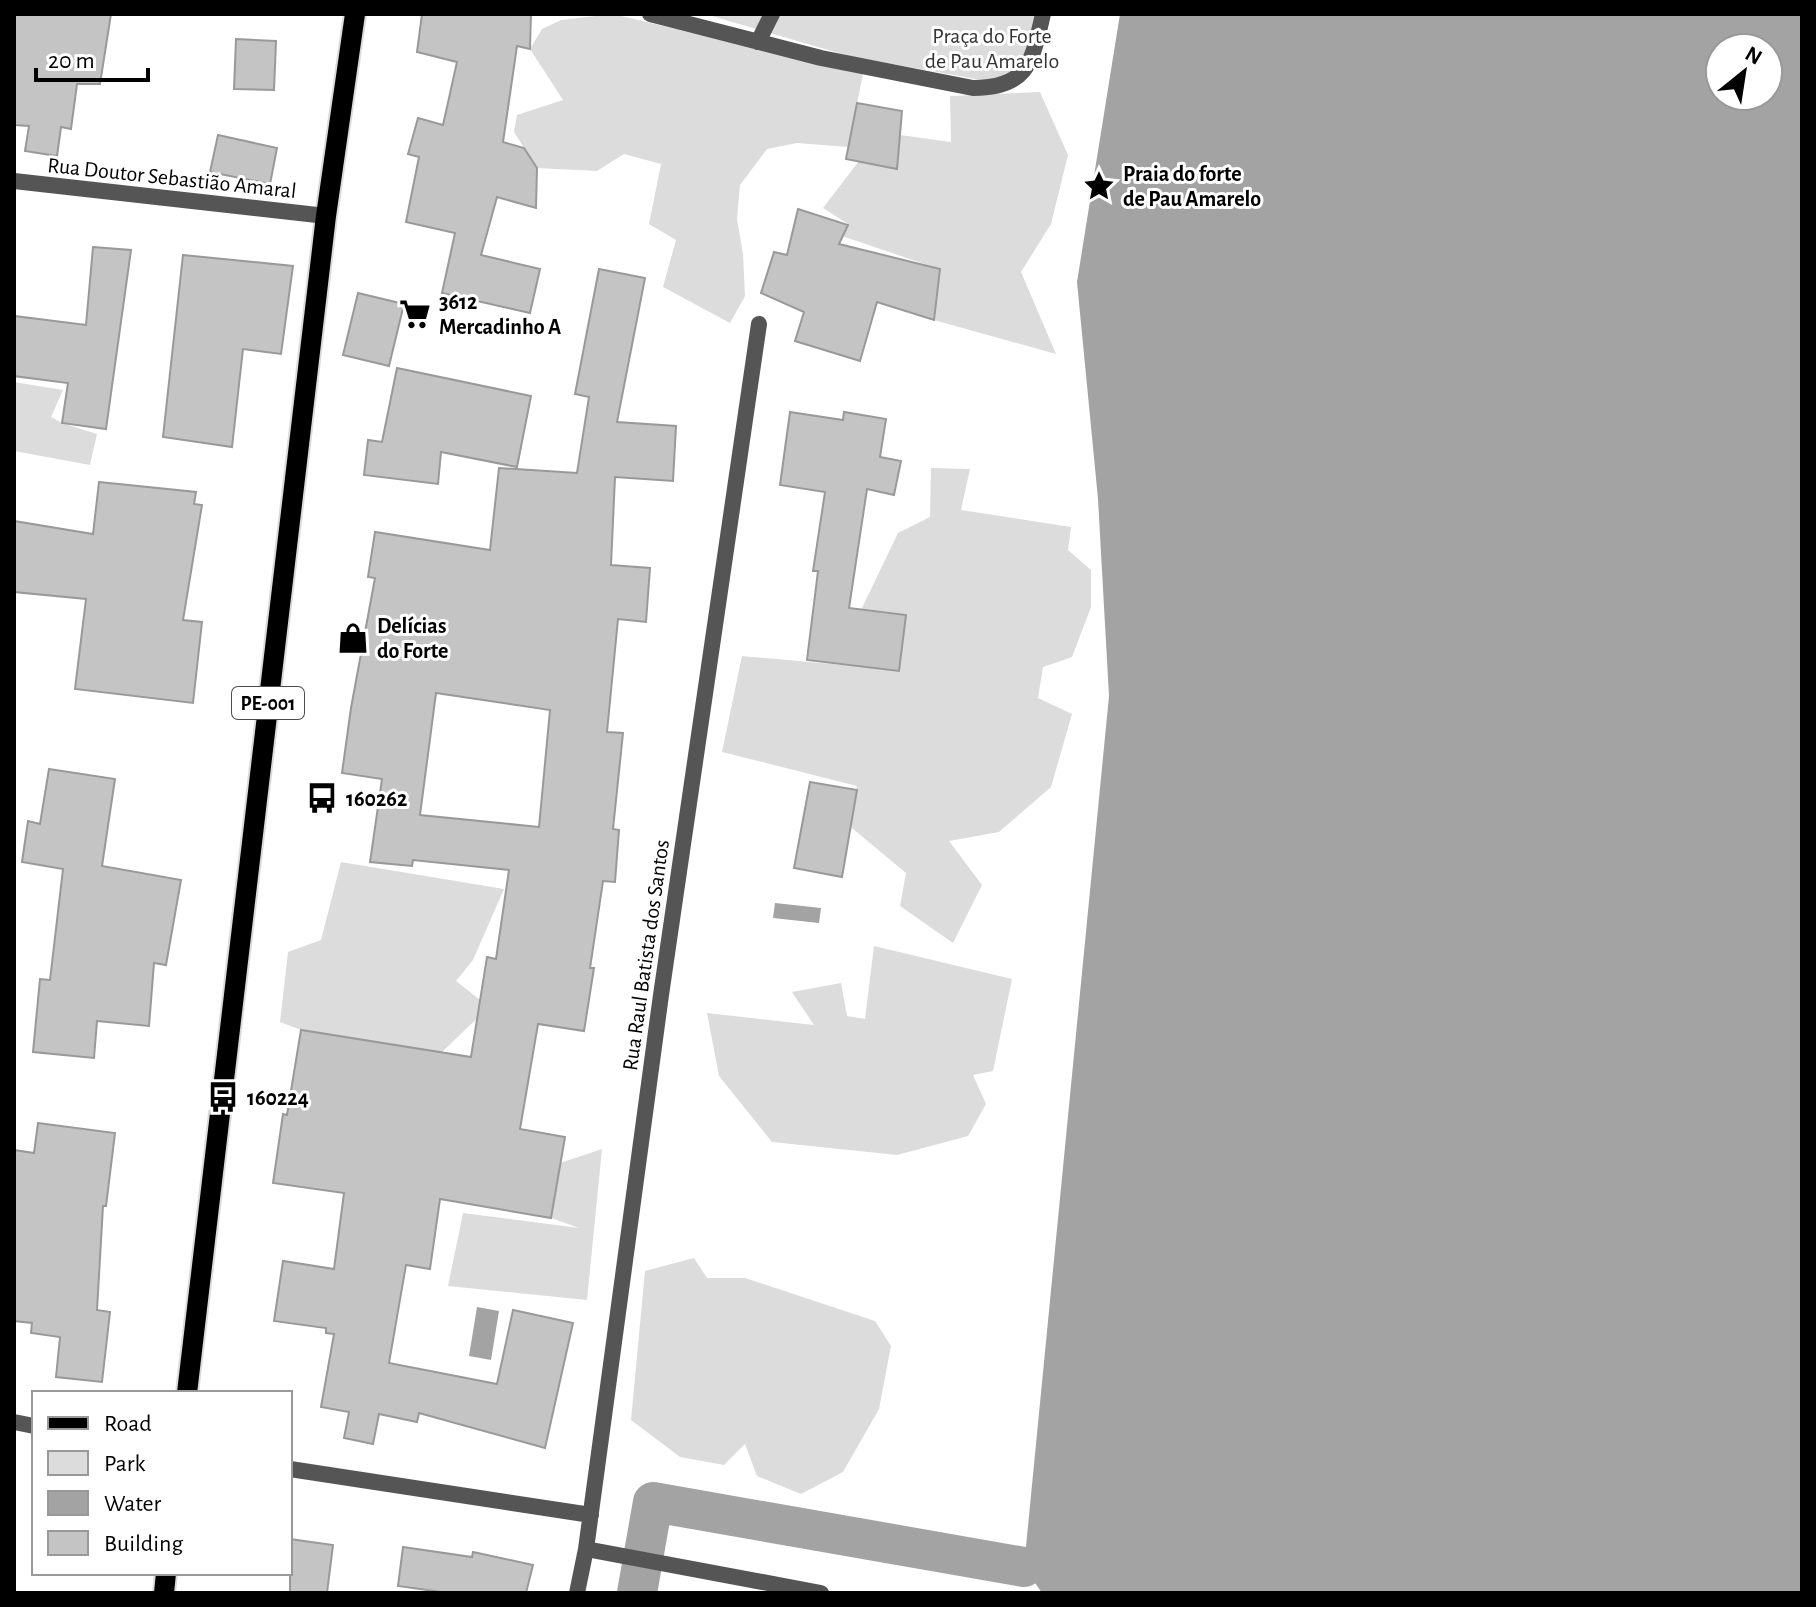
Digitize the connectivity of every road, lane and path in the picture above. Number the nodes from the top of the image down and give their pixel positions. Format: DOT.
graph roads {
  1 [pos="355,14"];
  2 [pos="650,14"];
  3 [pos="772,14"];
  4 [pos="1043,14"];
  5 [pos="758,42"];
  6 [pos="14,181"];
  7 [pos="326,216"];
  8 [pos="759,324"];
  9 [pos="187,1391"];
  10 [pos="292,1469"];
  11 [pos="591,1515"];
  12 [pos="586,1549"];
  13 [pos="577,1593"];
  14 [pos="821,1593"];
  1 -- 7 [label="main road, PE-001"];
  2 -- 5 [label="street"];
  3 -- 5 [label="street"];
  4 -- 5 [label="street"];
  6 -- 7 [label="street, Rua Doutor Sebastião Amaral"];
  7 -- 9 [label="main road, PE-001"];
  8 -- 11 [label="street, Rua Raul Batista dos Santos"];
  10 -- 11 [label="street"];
  11 -- 12 [label="street, Rua Raul Batista dos Santos"];
  12 -- 13 [label="street, Rua Raul Batista dos Santos"];
  12 -- 14 [label="street"];
}
